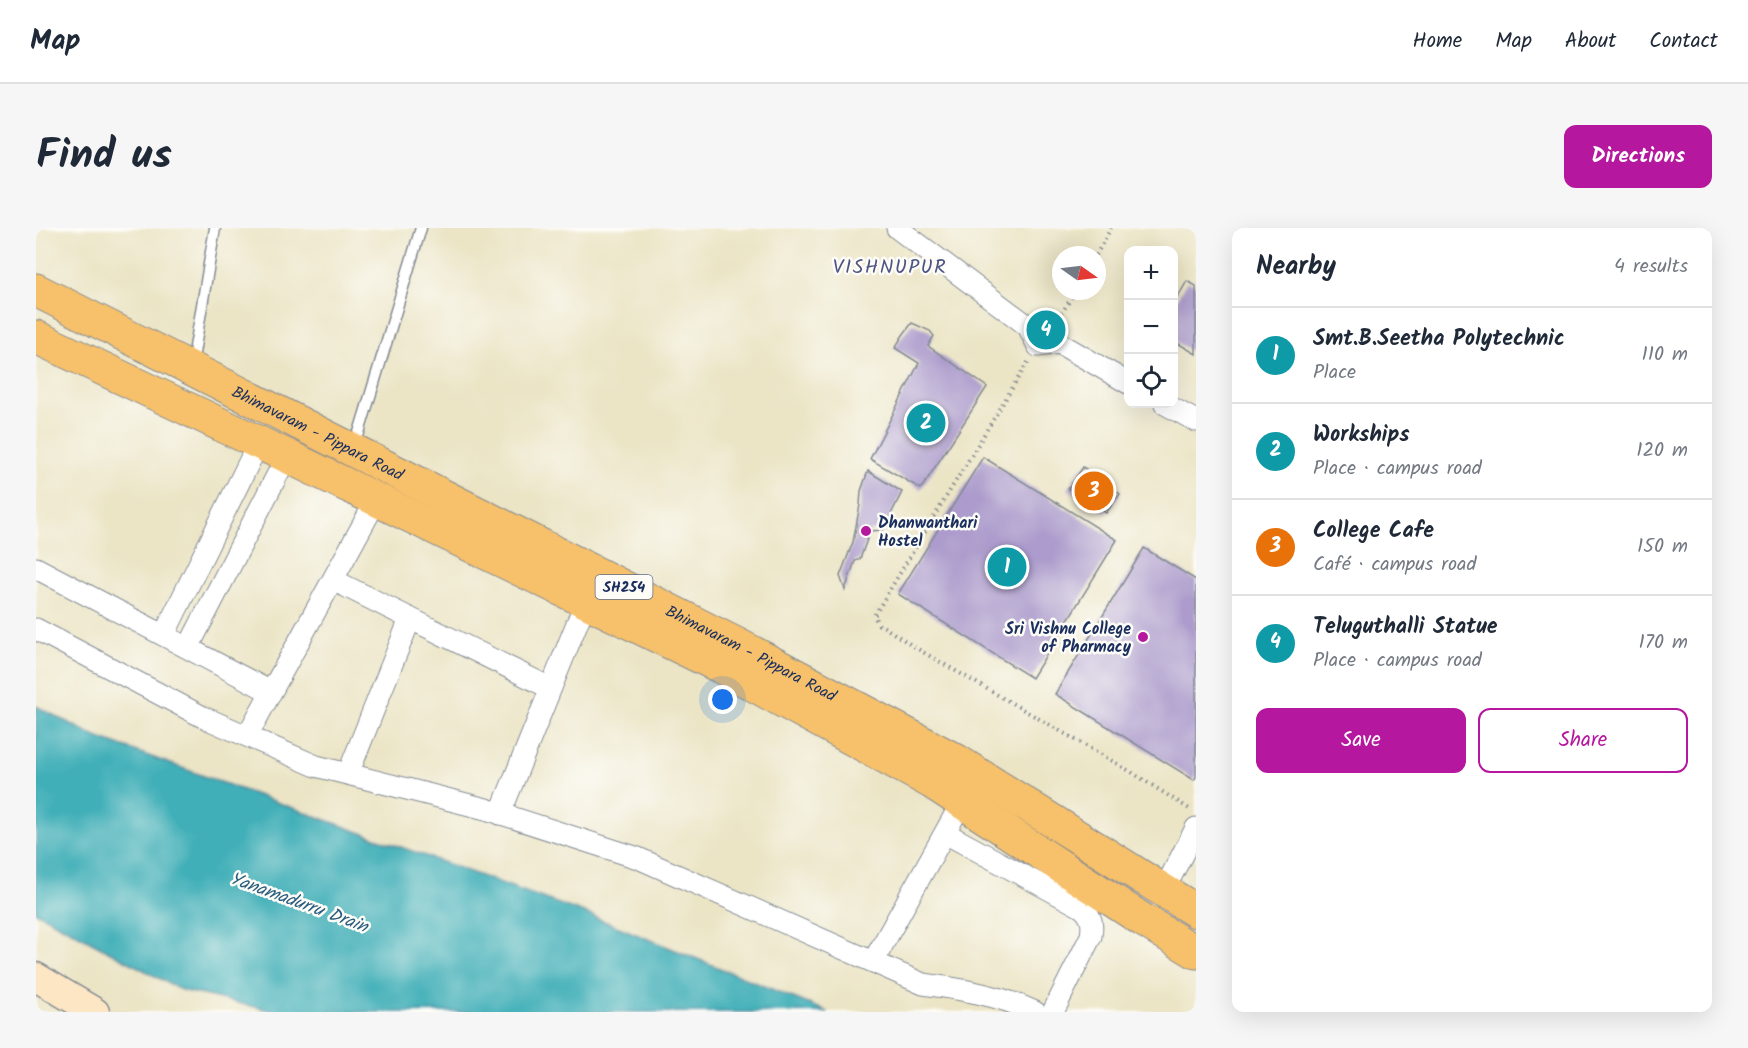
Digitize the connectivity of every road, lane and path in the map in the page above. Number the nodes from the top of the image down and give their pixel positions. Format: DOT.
graph roads {
  1 [pos="215,228"];
  2 [pos="421,228"];
  3 [pos="897,228"];
  4 [pos="1111,228"];
  5 [pos="1101,246"];
  6 [pos="36,290"];
  7 [pos="1071,300"];
  8 [pos="1064,333"];
  9 [pos="38,344"];
  10 [pos="1038,346"];
  11 [pos="192,368"];
  12 [pos="1124,381"];
  13 [pos="1172,408"];
  14 [pos="1196,421"];
  15 [pos="273,449"];
  16 [pos="353,450"];
  17 [pos="377,499"];
  18 [pos="36,568"];
  19 [pos="333,580"];
  20 [pos="586,601"];
  21 [pos="410,619"];
  22 [pos="36,629"];
  23 [pos="164,634"];
  24 [pos="188,648"];
  25 [pos="550,688"];
  26 [pos="271,692"];
  27 [pos="247,736"];
  28 [pos="348,774"];
  29 [pos="962,802"];
  30 [pos="1196,813"];
  31 [pos="500,814"];
  32 [pos="1196,828"];
  33 [pos="945,833"];
  34 [pos="1164,891"];
  35 [pos="1196,911"];
  36 [pos="1196,952"];
  37 [pos="873,962"];
  38 [pos="36,977"];
  39 [pos="95,1012"];
  40 [pos="1035,1012"];
  41 [pos="1053,1012"];
  1 -- 11 [label="lane"];
  2 -- 16 [label="lane"];
  3 -- 10 [label="street"];
  4 -- 5 [label="path"];
  6 -- 11 [label="main road, Bhimavaram - Pippara Road / SH254"];
  7 -- 8 [label="path"];
  9 -- 15 [label="main road, Bhimavaram - Pippara Road / SH254"];
  10 -- 12 [label="street"];
  10 -- 30 [label="path"];
  11 -- 16 [label="main road, Bhimavaram - Pippara Road / SH254"];
  13 -- 14 [label="street"];
  15 -- 17 [label="main road, Bhimavaram - Pippara Road / SH254"];
  15 -- 23 [label="street"];
  15 -- 24 [label="street"];
  16 -- 34 [label="main road, Bhimavaram - Pippara Road / SH254"];
  17 -- 19 [label="street"];
  17 -- 20 [label="main road, Bhimavaram - Pippara Road / SH254"];
  18 -- 23 [label="street"];
  19 -- 21 [label="street"];
  19 -- 26 [label="street"];
  20 -- 25 [label="street"];
  20 -- 29 [label="main road, Bhimavaram - Pippara Road / SH254"];
  21 -- 25 [label="street"];
  21 -- 28 [label="street"];
  22 -- 27 [label="street"];
  23 -- 24 [label="street"];
  24 -- 26 [label="street"];
  25 -- 31 [label="street"];
  26 -- 27 [label="street"];
  27 -- 28 [label="street"];
  28 -- 31 [label="street"];
  29 -- 33 [label="street"];
  29 -- 36 [label="main road, Bhimavaram - Pippara Road / SH254"];
  31 -- 37 [label="street"];
  32 -- 34 [label="street"];
  33 -- 37 [label="street"];
  33 -- 41 [label="street"];
  34 -- 35 [label="main road, Bhimavaram - Pippara Road / SH254"];
  37 -- 40 [label="street"];
  38 -- 39 [label="street"];
}
